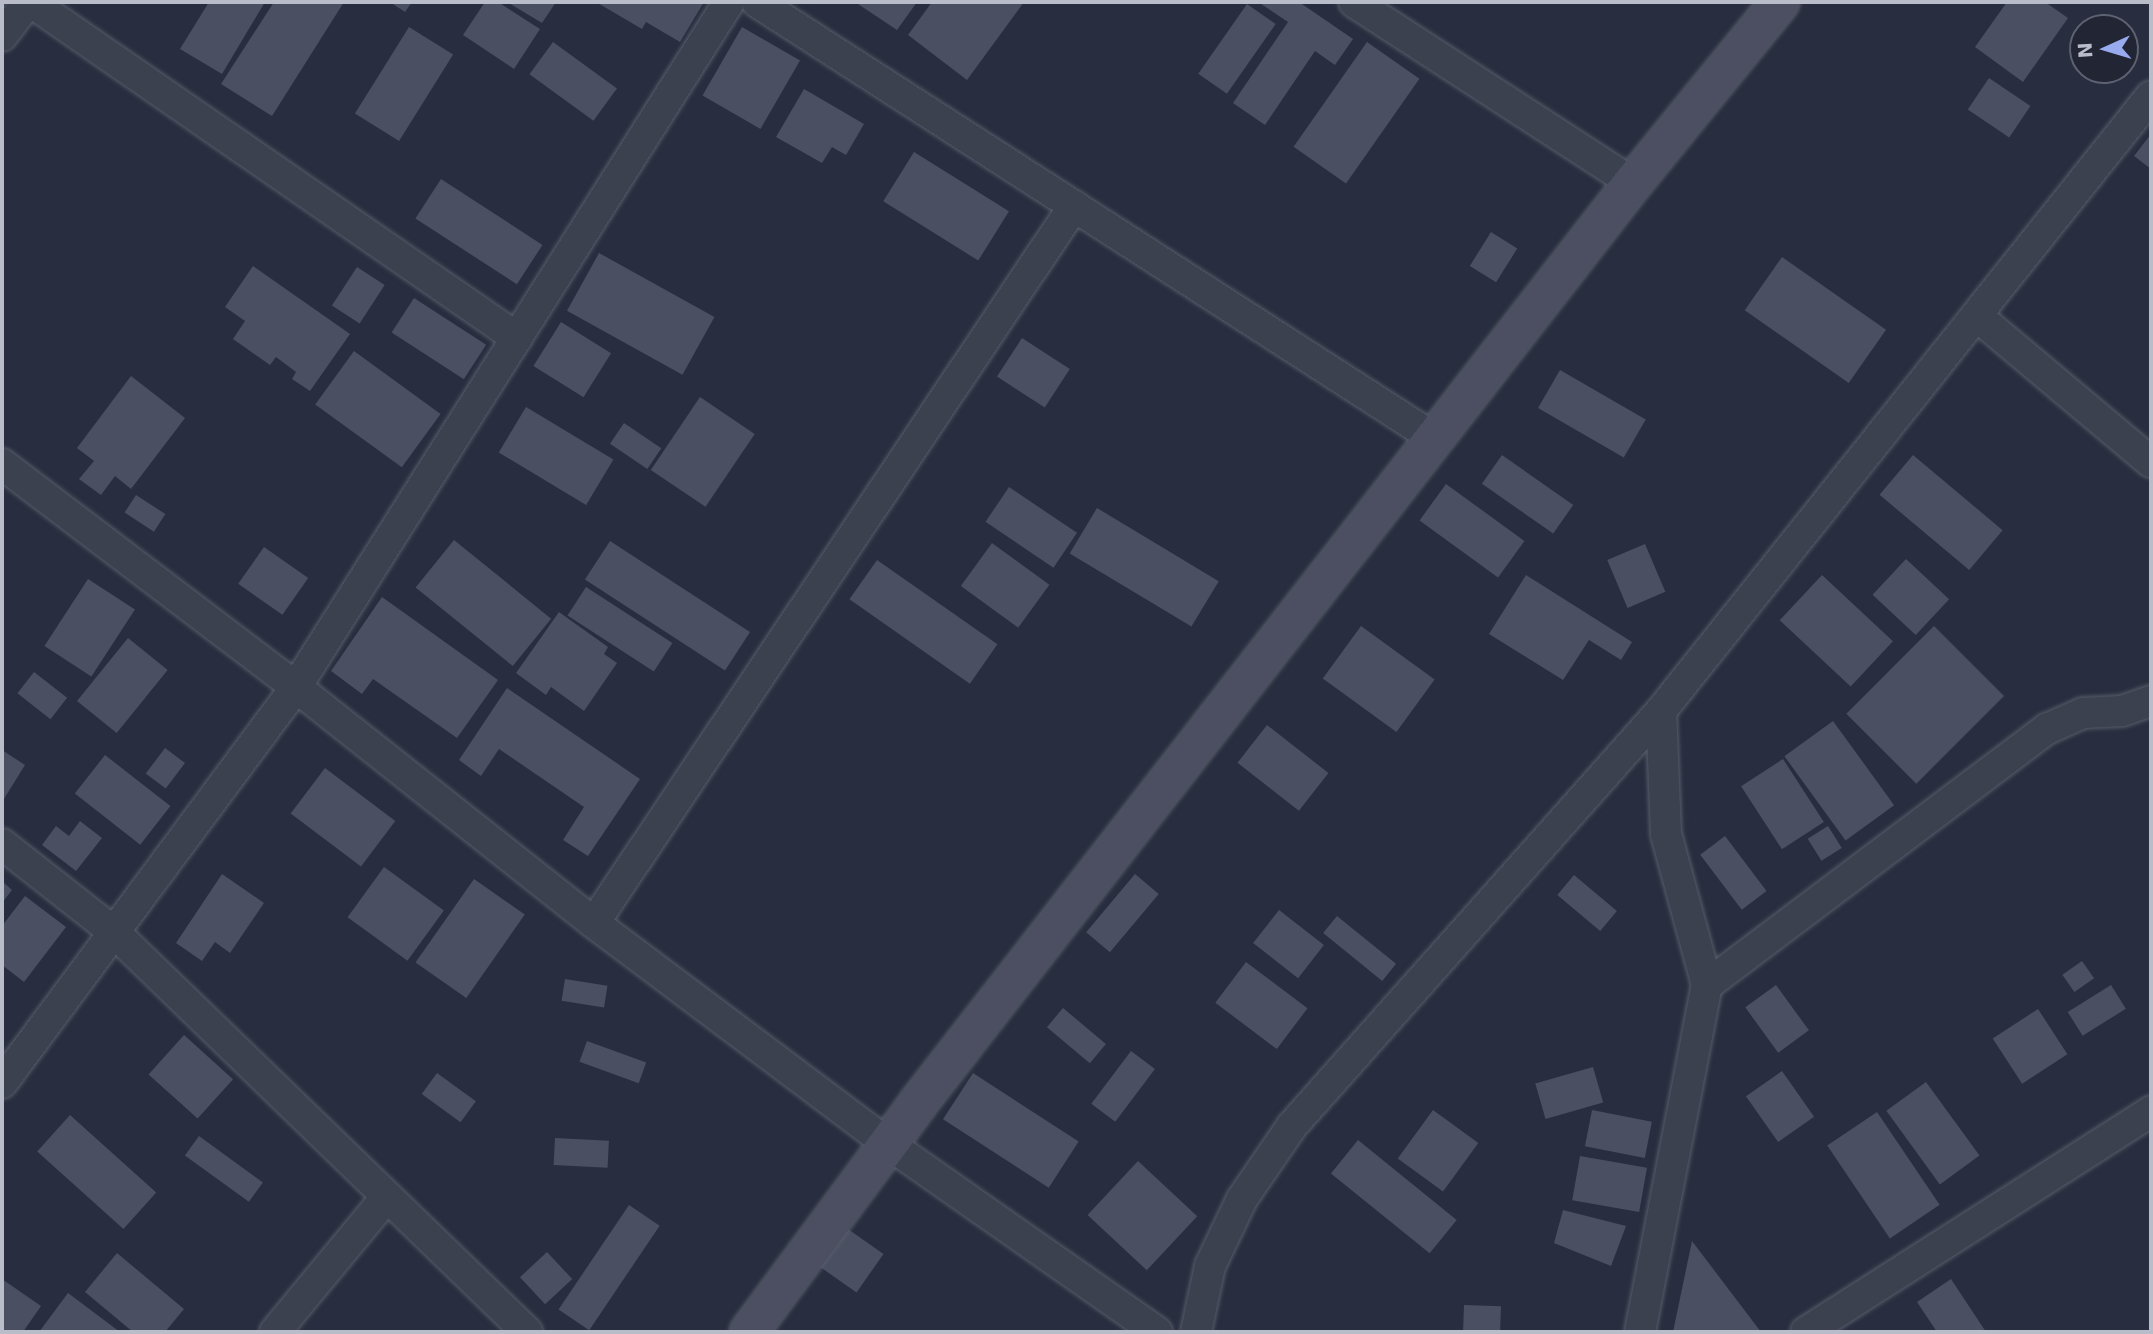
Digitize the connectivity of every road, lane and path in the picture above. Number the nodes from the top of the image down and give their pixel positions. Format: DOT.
graph roads {
  1 [pos="29,2"];
  2 [pos="729,2"];
  3 [pos="757,2"];
  4 [pos="1354,2"];
  5 [pos="1780,2"];
  6 [pos="2,36"];
  7 [pos="2151,96"];
  8 [pos="1633,183"];
  9 [pos="1074,206"];
  10 [pos="1979,317"];
  11 [pos="517,338"];
  12 [pos="1434,438"];
  13 [pos="2151,462"];
  14 [pos="2,464"];
  15 [pos="296,687"];
  16 [pos="2151,701"];
  17 [pos="1661,711"];
  18 [pos="2,844"];
  19 [pos="594,923"];
  20 [pos="115,933"];
  21 [pos="1707,985"];
  22 [pos="2,1083"];
  23 [pos="2151,1111"];
  24 [pos="890,1145"];
  25 [pos="386,1198"];
  26 [pos="275,1332"];
  27 [pos="527,1332"];
  28 [pos="749,1332"];
  29 [pos="1157,1332"];
  30 [pos="1196,1332"];
  31 [pos="1640,1332"];
  32 [pos="1806,1332"];
  1 -- 6 [label="street"];
  1 -- 11 [label="street"];
  2 -- 11 [label="street"];
  3 -- 9 [label="street"];
  4 -- 8 [label="street"];
  5 -- 8 [label="street"];
  7 -- 10 [label="street"];
  8 -- 12 [label="street"];
  9 -- 12 [label="street"];
  9 -- 19 [label="street"];
  10 -- 13 [label="street"];
  10 -- 17 [label="street"];
  11 -- 15 [label="street"];
  12 -- 24 [label="street"];
  14 -- 15 [label="street"];
  15 -- 19 [label="street"];
  15 -- 20 [label="street"];
  16 -- 21 [label="street"];
  17 -- 21 [label="street"];
  17 -- 30 [label="street"];
  18 -- 20 [label="street"];
  19 -- 24 [label="street"];
  20 -- 22 [label="street"];
  20 -- 25 [label="street"];
  21 -- 31 [label="street"];
  23 -- 32 [label="street"];
  24 -- 28 [label="street"];
  24 -- 29 [label="street"];
  25 -- 26 [label="street"];
  25 -- 27 [label="street"];
}
